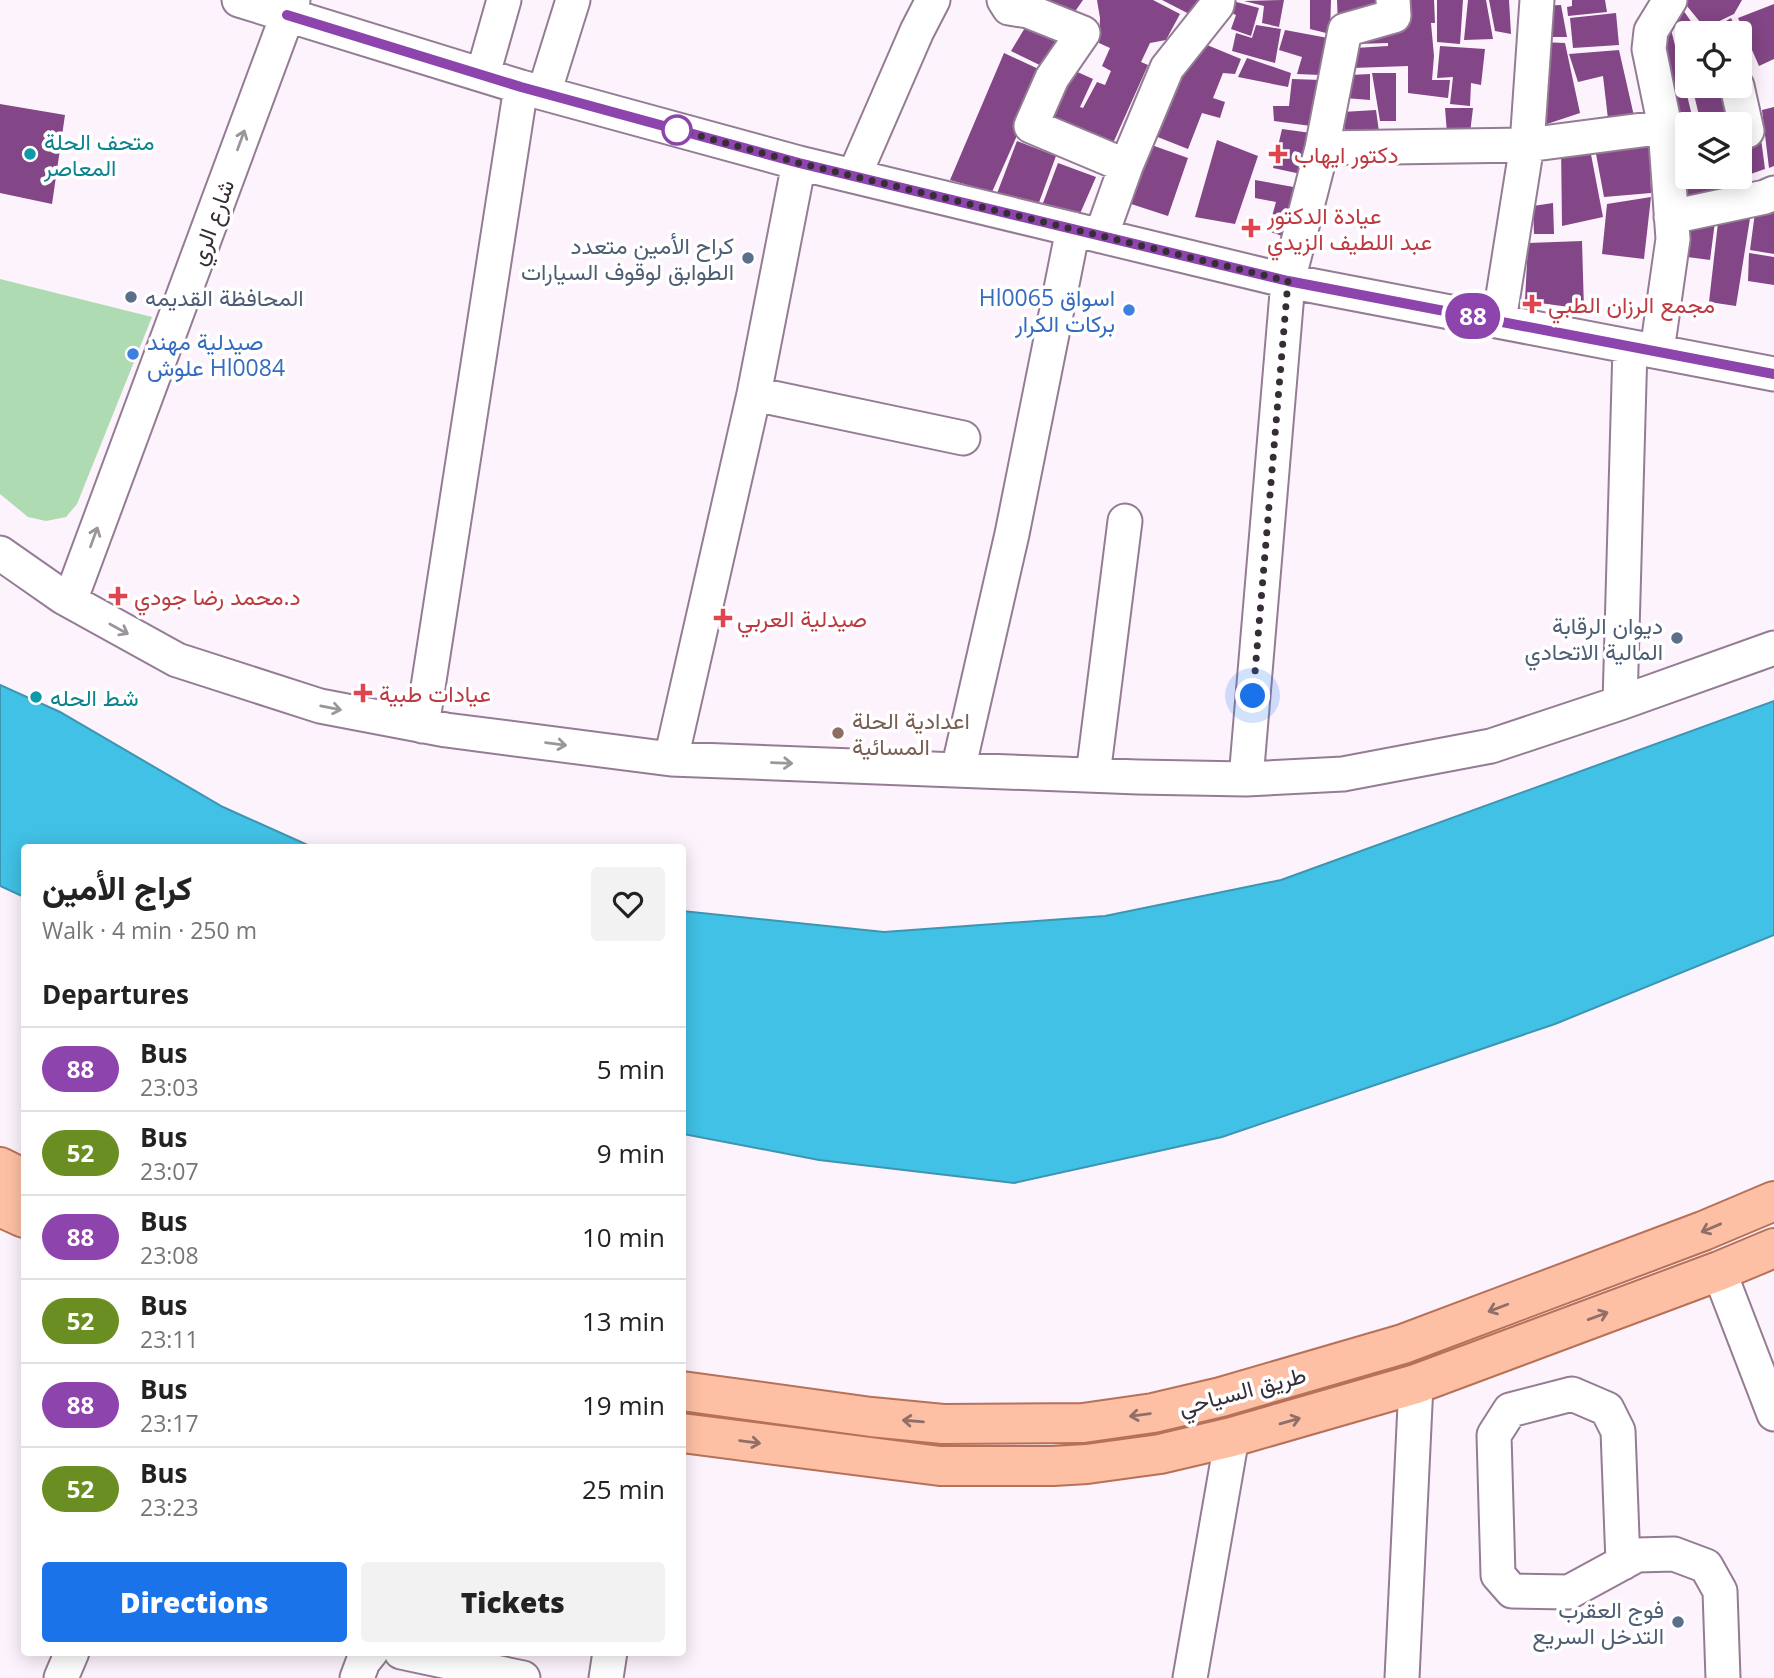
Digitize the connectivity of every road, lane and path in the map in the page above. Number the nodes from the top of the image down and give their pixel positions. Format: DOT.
graph roads {
  1 [pos="239,0"];
  2 [pos="504,0"];
  3 [pos="573,0"];
  4 [pos="933,0"];
  5 [pos="1004,0"];
  6 [pos="1218,0"];
  7 [pos="1393,0"];
  8 [pos="1537,0"];
  9 [pos="1670,0"];
  10 [pos="290,8"];
  11 [pos="483,74"];
  12 [pos="532,90"];
  13 [pos="1672,138"];
  14 [pos="1527,145"];
  15 [pos="1322,148"];
  16 [pos="799,163"];
  17 [pos="1126,166"];
  18 [pos="854,176"];
  19 [pos="1774,193"];
  20 [pos="1671,217"];
  21 [pos="1087,232"];
  22 [pos="1288,281"];
  23 [pos="1499,321"];
  24 [pos="1643,349"];
  25 [pos="1774,374"];
  26 [pos="754,394"];
  27 [pos="962,438"];
  28 [pos="1125,521"];
  29 [pos="0,553"];
  30 [pos="70,601"];
  31 [pos="1774,648"];
  32 [pos="1620,703"];
  33 [pos="422,726"];
  34 [pos="671,758"];
  35 [pos="958,770"];
  36 [pos="1093,775"];
  37 [pos="1246,779"];
  38 [pos="0,1167"];
  39 [pos="21,1178"];
  40 [pos="1774,1201"];
  41 [pos="0,1207"];
  42 [pos="21,1217"];
  43 [pos="1774,1248"];
  44 [pos="1642,1254"];
  45 [pos="1719,1271"];
  46 [pos="1658,1294"];
  47 [pos="1416,1384"];
  48 [pos="686,1392"];
  49 [pos="1774,1414"];
  50 [pos="1052,1424"];
  51 [pos="995,1425"];
  52 [pos="686,1434"];
  53 [pos="1231,1437"];
  54 [pos="993,1466"];
  55 [pos="1053,1466"];
  56 [pos="1623,1563"];
  57 [pos="70,1656"];
  58 [pos="368,1656"];
  59 [pos="420,1656"];
  60 [pos="609,1656"];
  61 [pos="61,1678"];
  62 [pos="356,1678"];
  63 [pos="523,1678"];
  64 [pos="606,1678"];
  65 [pos="1190,1678"];
  66 [pos="1402,1678"];
  67 [pos="1723,1678"];
  1 -- 10 [label="street"];
  2 -- 11 [label="street"];
  3 -- 12 [label="street"];
  4 -- 18 [label="street"];
  5 -- 17 [label="street"];
  6 -- 17 [label="street"];
  7 -- 15 [label="street"];
  8 -- 14 [label="street"];
  9 -- 13 [label="street"];
  10 -- 11 [label="street"];
  30 -- 10 [label="street, شارع الري, one-way"];
  11 -- 12 [label="street"];
  12 -- 16 [label="street"];
  12 -- 33 [label="street"];
  13 -- 14 [label="street"];
  13 -- 20 [label="street"];
  14 -- 15 [label="street"];
  14 -- 23 [label="street"];
  15 -- 22 [label="street"];
  16 -- 18 [label="street"];
  16 -- 26 [label="street"];
  17 -- 21 [label="street"];
  18 -- 21 [label="street"];
  19 -- 20 [label="street"];
  20 -- 24 [label="street"];
  21 -- 22 [label="street"];
  21 -- 35 [label="street"];
  22 -- 23 [label="street"];
  22 -- 37 [label="street"];
  23 -- 24 [label="street"];
  24 -- 25 [label="street"];
  24 -- 32 [label="street"];
  26 -- 27 [label="street"];
  26 -- 34 [label="street"];
  28 -- 36 [label="street"];
  29 -- 30 [label="street"];
  30 -- 33 [label="street, one-way"];
  31 -- 32 [label="street"];
  32 -- 37 [label="street"];
  33 -- 34 [label="street, one-way"];
  34 -- 35 [label="street, one-way"];
  35 -- 36 [label="street"];
  36 -- 37 [label="street"];
  38 -- 39 [label="main road"];
  40 -- 44 [label="main road, طريق السياحي, one-way"];
  41 -- 42 [label="main road"];
  43 -- 45 [label="main road, طريق السياحي"];
  44 -- 46 [label="main road"];
  44 -- 50 [label="main road, طريق السياحي, one-way"];
  45 -- 46 [label="main road, طريق السياحي"];
  45 -- 49 [label="street"];
  47 -- 46 [label="main road, طريق السياحي, one-way"];
  53 -- 47 [label="main road, طريق السياحي, one-way"];
  47 -- 66 [label="street"];
  51 -- 48 [label="main road, طريق السياحي, one-way"];
  50 -- 51 [label="main road, طريق السياحي"];
  50 -- 55 [label="main road"];
  51 -- 54 [label="main road"];
  52 -- 54 [label="main road, طريق السياحي, one-way"];
  53 -- 55 [label="main road, طريق السياحي"];
  53 -- 65 [label="street"];
  54 -- 55 [label="main road, طريق السياحي"];
  56 -- 56 [label="street"];
  56 -- 67 [label="street"];
  57 -- 61 [label="street"];
  58 -- 62 [label="street"];
  59 -- 63 [label="street"];
  60 -- 64 [label="street"];
}
